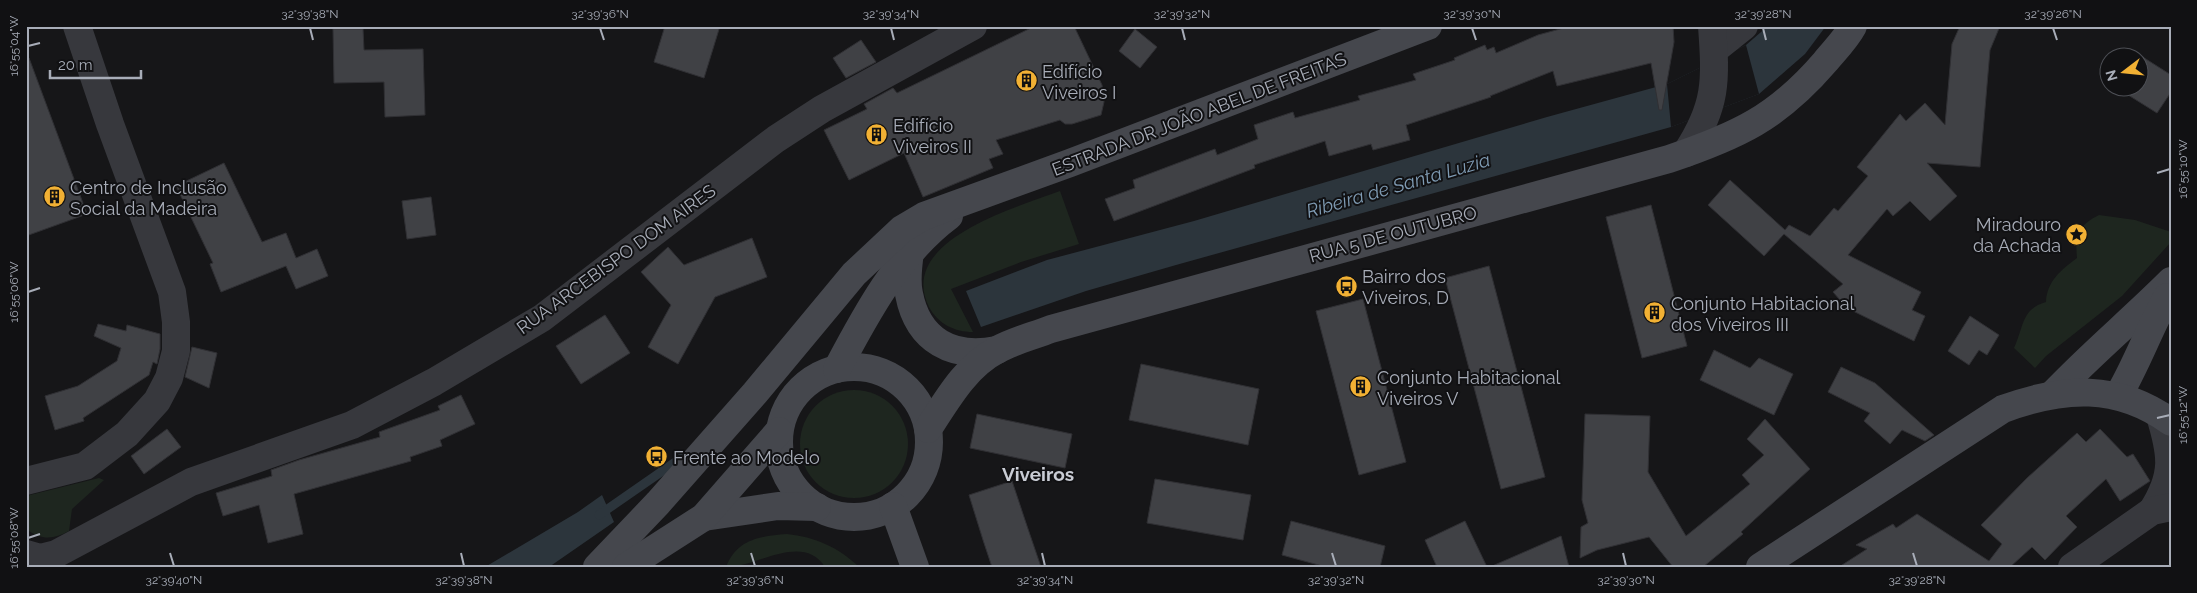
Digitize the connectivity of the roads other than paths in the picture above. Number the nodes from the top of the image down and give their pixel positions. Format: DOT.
graph roads {
  1 [pos="77,26"];
  2 [pos="973,26"];
  3 [pos="1428,26"];
  4 [pos="1744,26"];
  5 [pos="1854,26"];
  6 [pos="1713,38"];
  7 [pos="1686,153"];
  8 [pos="970,200"];
  9 [pos="910,252"];
  10 [pos="2171,280"];
  11 [pos="2171,291"];
  12 [pos="997,350"];
  13 [pos="837,368"];
  14 [pos="2054,393"];
  15 [pos="2118,396"];
  16 [pos="2165,419"];
  17 [pos="928,429"];
  18 [pos="779,430"];
  19 [pos="26,481"];
  20 [pos="893,506"];
  21 [pos="816,508"];
  22 [pos="2162,509"];
  23 [pos="704,517"];
  24 [pos="26,554"];
  25 [pos="597,567"];
  26 [pos="626,567"];
  27 [pos="915,567"];
  28 [pos="1760,567"];
  29 [pos="2072,567"];
  1 -- 19 [label="street"];
  2 -- 24 [label="street, RUA ARCEBISPO DOM AIRES"];
  3 -- 8 [label="main road, ESTRADA DR JOÃO ABEL DE FREITAS"];
  4 -- 6 [label="street"];
  5 -- 7 [label="main road, RUA 5 DE OUTUBRO"];
  6 -- 7 [label="street"];
  7 -- 12 [label="main road, RUA 5 DE OUTUBRO"];
  8 -- 9 [label="main road, ESTRADA DR JOÃO ABEL DE FREITAS"];
  8 -- 25 [label="main road, ESTRADA DR JOÃO ABEL DE FREITAS"];
  9 -- 12 [label="main road"];
  9 -- 13 [label="main road, ESTRADA DR JOÃO ABEL DE FREITAS"];
  10 -- 14 [label="main road"];
  11 -- 15 [label="main road"];
  12 -- 17 [label="main road, RUA 5 DE OUTUBRO"];
  13 -- 17 [label="main road"];
  13 -- 18 [label="main road"];
  14 -- 15 [label="main road"];
  14 -- 28 [label="main road"];
  15 -- 16 [label="main road"];
  16 -- 22 [label="street"];
  17 -- 20 [label="main road"];
  18 -- 21 [label="main road"];
  18 -- 23 [label="main road"];
  20 -- 21 [label="main road"];
  20 -- 27 [label="main road"];
  21 -- 23 [label="main road"];
  22 -- 29 [label="street"];
  23 -- 26 [label="main road"];
}
